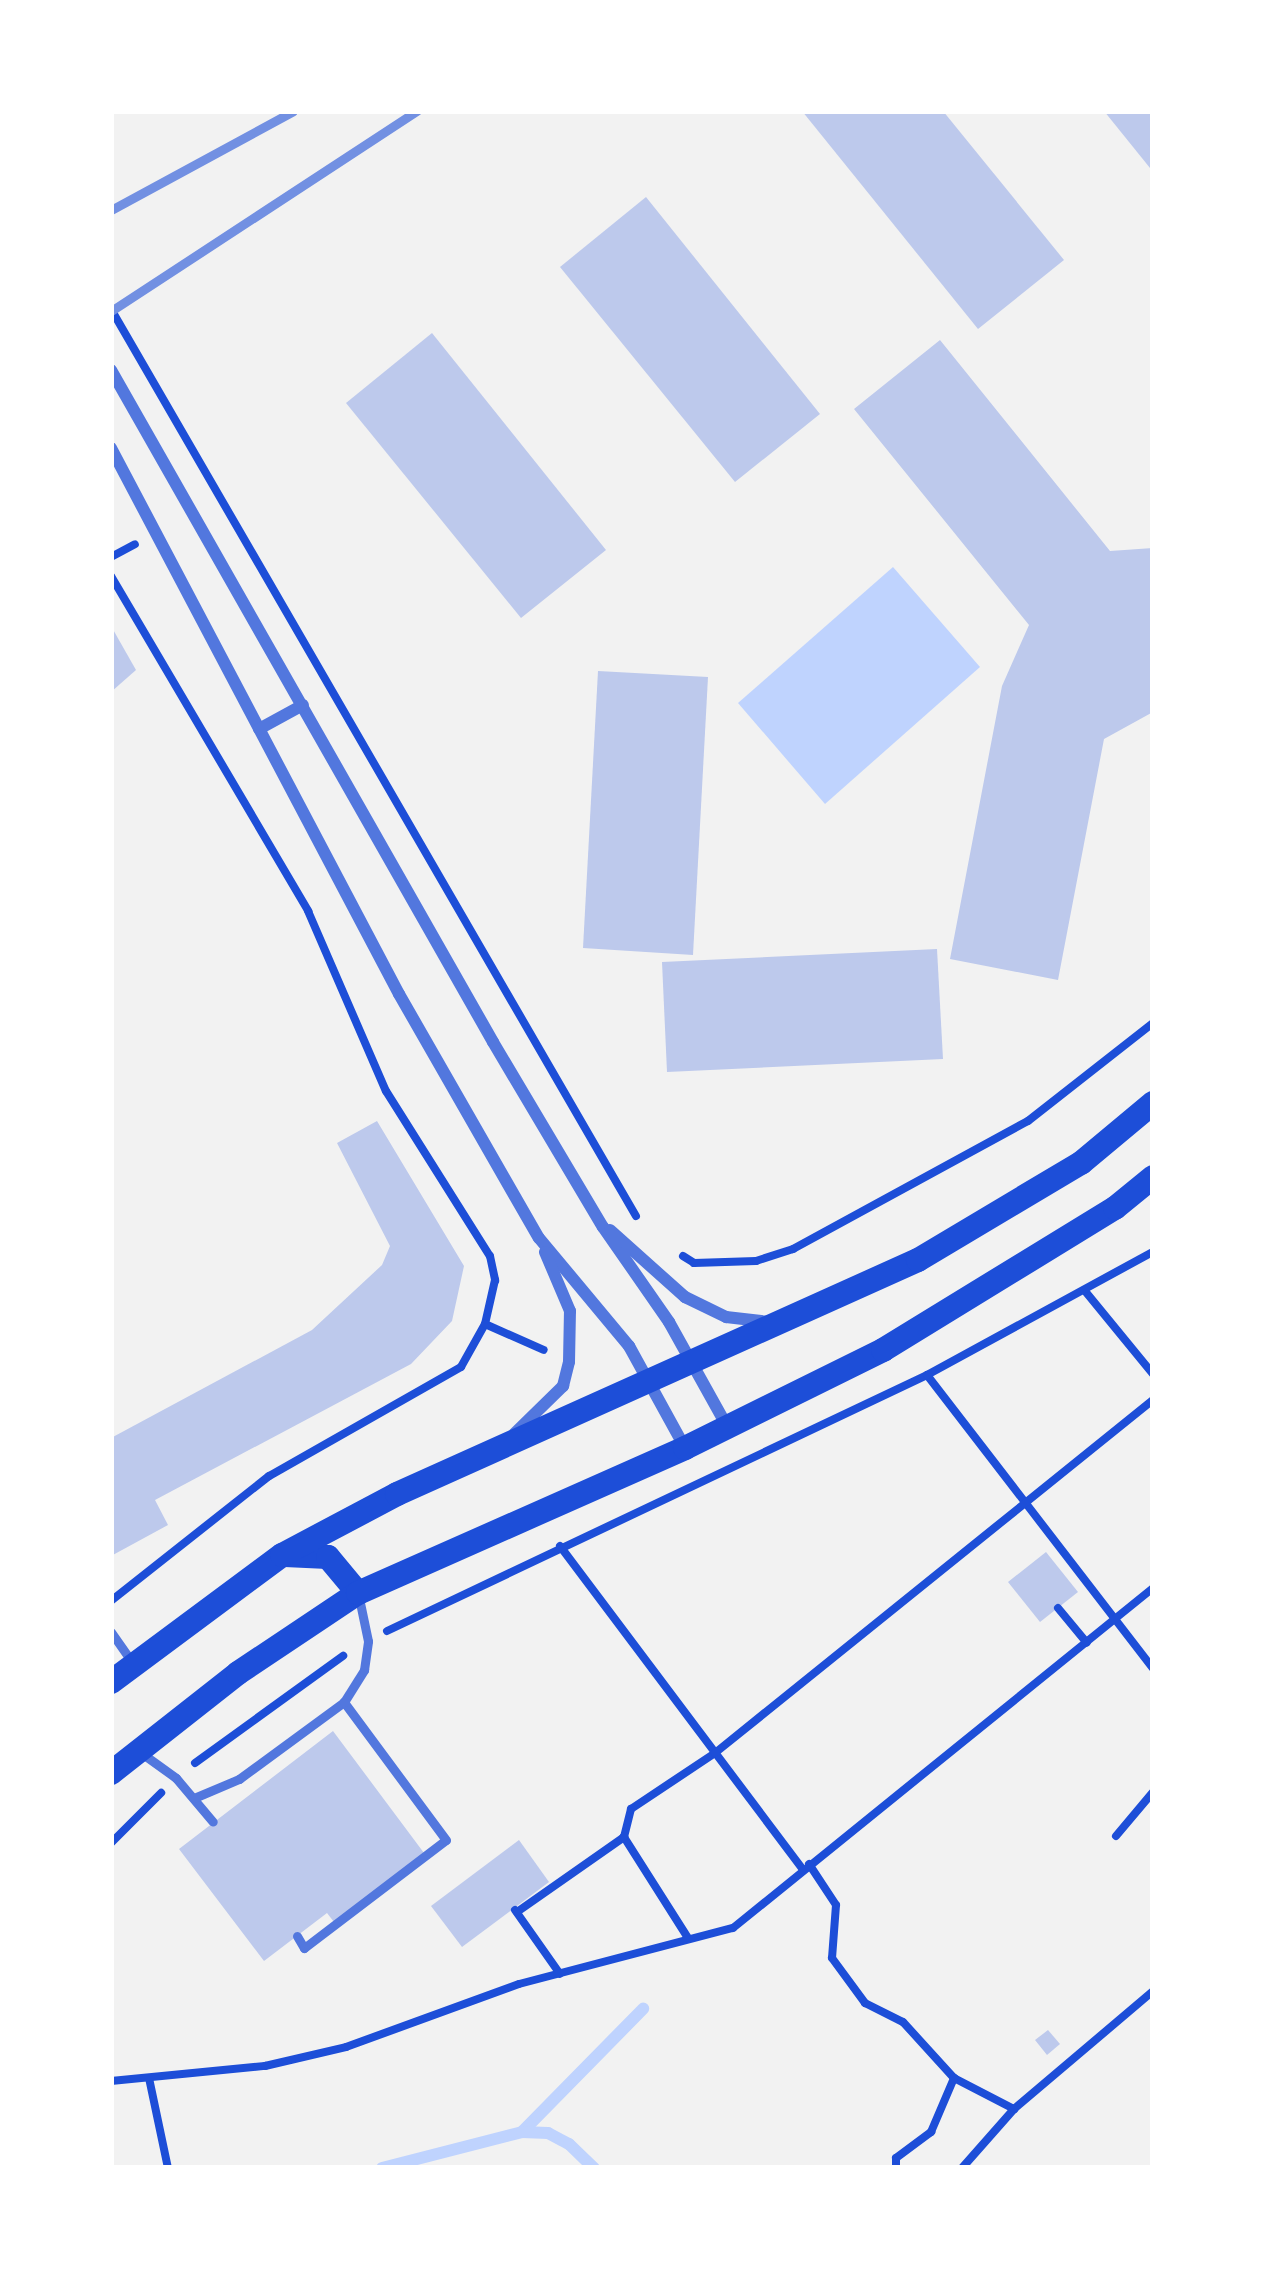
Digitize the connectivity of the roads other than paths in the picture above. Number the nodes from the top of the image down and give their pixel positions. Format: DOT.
graph roads {
  1 [pos="111,370"];
  2 [pos="111,448"];
  3 [pos="303,705"];
  4 [pos="259,729"];
  5 [pos="1153,1103"];
  6 [pos="1153,1177"];
  7 [pos="603,1227"];
  8 [pos="539,1238"];
  9 [pos="778,1323"];
  10 [pos="692,1363"];
  11 [pos="648,1382"];
  12 [pos="728,1427"];
  13 [pos="685,1448"];
  14 [pos="497,1452"];
  15 [pos="282,1555"];
  16 [pos="358,1593"];
  17 [pos="111,1632"];
  18 [pos="134,1664"];
  19 [pos="111,1682"];
  20 [pos="344,1702"];
  21 [pos="135,1749"];
  22 [pos="111,1773"];
  23 [pos="194,1798"];
  24 [pos="213,1822"];
  25 [pos="296,1936"];
  1 -- 3 [label="street"];
  2 -- 4 [label="street"];
  3 -- 4 [label="street"];
  3 -- 7 [label="street"];
  4 -- 8 [label="street"];
  5 -- 9 [label="main road"];
  6 -- 12 [label="main road"];
  7 -- 9 [label="street"];
  7 -- 10 [label="street"];
  8 -- 11 [label="street"];
  8 -- 14 [label="street"];
  9 -- 10 [label="main road"];
  10 -- 11 [label="main road"];
  10 -- 12 [label="street"];
  11 -- 13 [label="street"];
  11 -- 14 [label="main road"];
  12 -- 13 [label="main road"];
  13 -- 16 [label="main road"];
  14 -- 15 [label="main road"];
  15 -- 16 [label="main road"];
  15 -- 18 [label="main road"];
  16 -- 20 [label="lane"];
  16 -- 21 [label="main road"];
  17 -- 18 [label="lane"];
  18 -- 19 [label="main road"];
  20 -- 23 [label="lane"];
  20 -- 25 [label="lane"];
  21 -- 22 [label="main road"];
  21 -- 23 [label="lane"];
  23 -- 24 [label="lane"];
}
